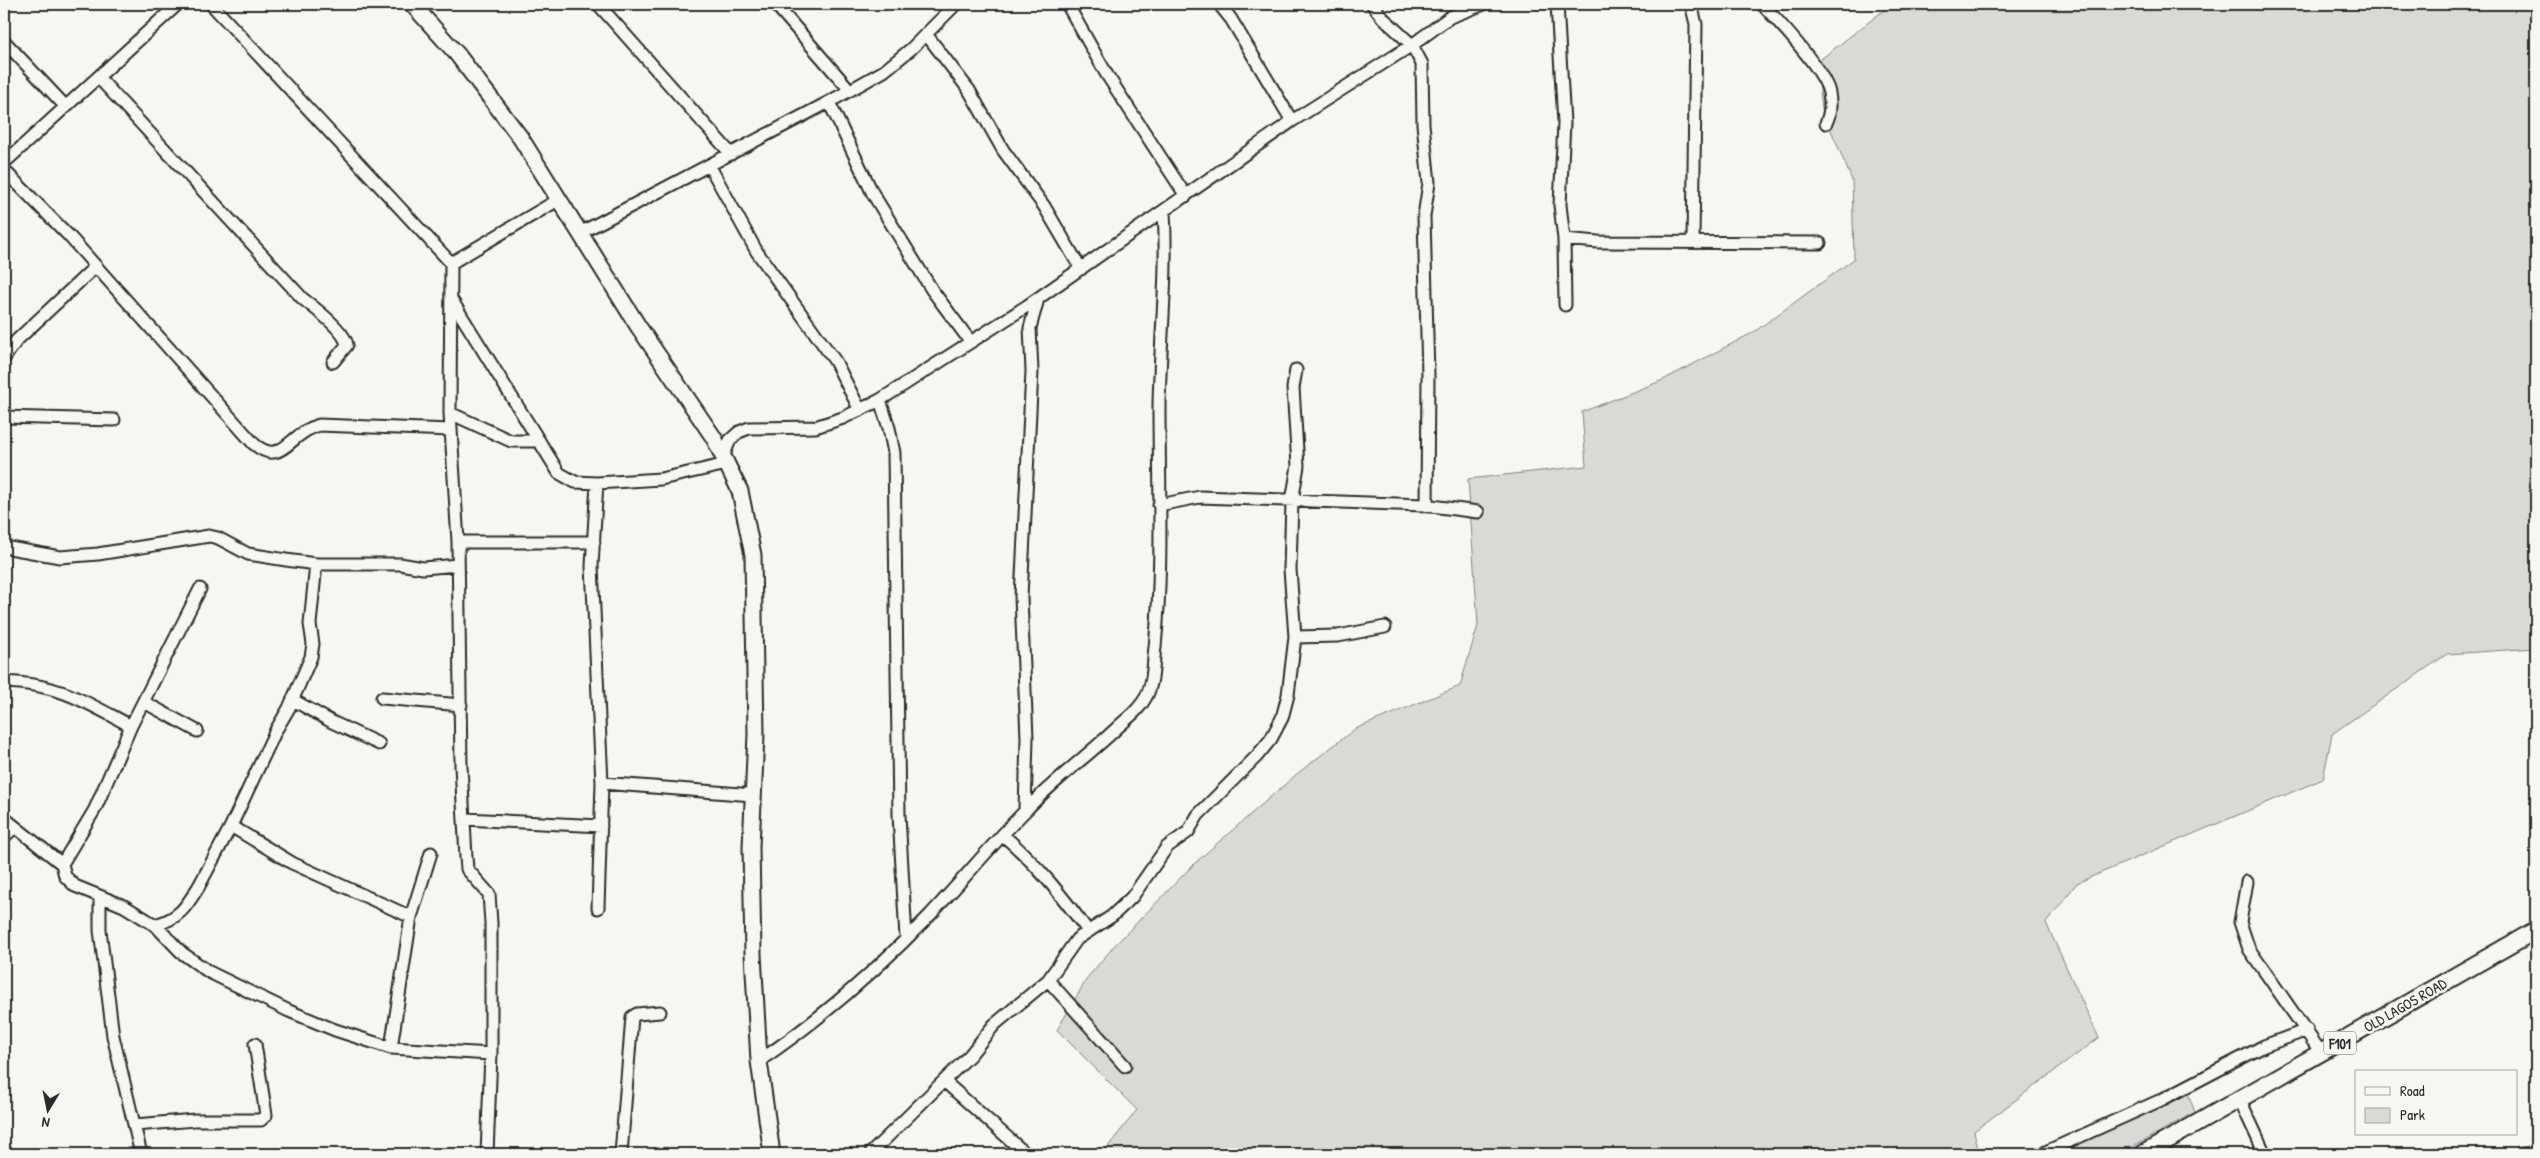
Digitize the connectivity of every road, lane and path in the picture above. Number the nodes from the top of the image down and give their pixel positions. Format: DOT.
graph roads {
  1 [pos="178,4"];
  2 [pos="211,4"];
  3 [pos="412,4"];
  4 [pos="598,4"];
  5 [pos="775,4"];
  6 [pos="1066,4"];
  7 [pos="1219,4"];
  8 [pos="1372,4"];
  9 [pos="1484,4"];
  10 [pos="1557,4"];
  11 [pos="1692,4"];
  12 [pos="1762,4"];
  13 [pos="952,5"];
  14 [pos="926,34"];
  15 [pos="4,41"];
  16 [pos="1412,45"];
  17 [pos="98,77"];
  18 [pos="849,89"];
  19 [pos="830,102"];
  20 [pos="66,107"];
  21 [pos="1292,121"];
  22 [pos="1826,123"];
  23 [pos="731,154"];
  24 [pos="4,163"];
  25 [pos="709,165"];
  26 [pos="4,170"];
  27 [pos="1186,196"];
  28 [pos="558,200"];
  29 [pos="1164,212"];
  30 [pos="580,233"];
  31 [pos="1564,239"];
  32 [pos="1693,241"];
  33 [pos="1820,243"];
  34 [pos="451,263"];
  35 [pos="96,266"];
  36 [pos="1081,269"];
  37 [pos="450,299"];
  38 [pos="1038,299"];
  39 [pos="1565,305"];
  40 [pos="1015,314"];
  41 [pos="1030,328"];
  42 [pos="970,341"];
  43 [pos="4,358"];
  44 [pos="333,362"];
  45 [pos="1296,370"];
  46 [pos="880,400"];
  47 [pos="860,410"];
  48 [pos="450,413"];
  49 [pos="4,417"];
  50 [pos="114,420"];
  51 [pos="451,430"];
  52 [pos="538,441"];
  53 [pos="725,460"];
  54 [pos="597,483"];
  55 [pos="1292,501"];
  56 [pos="1160,505"];
  57 [pos="1428,506"];
  58 [pos="1478,512"];
  59 [pos="458,542"];
  60 [pos="594,542"];
  61 [pos="4,547"];
  62 [pos="316,564"];
  63 [pos="458,565"];
  64 [pos="200,589"];
  65 [pos="1385,627"];
  66 [pos="1295,638"];
  67 [pos="4,682"];
  68 [pos="382,698"];
  69 [pos="293,700"];
  70 [pos="144,702"];
  71 [pos="461,704"];
  72 [pos="131,726"];
  73 [pos="197,731"];
  74 [pos="379,744"];
  75 [pos="1028,778"];
  76 [pos="602,783"];
  77 [pos="1043,793"];
  78 [pos="753,795"];
  79 [pos="1025,810"];
  80 [pos="4,818"];
  81 [pos="465,818"];
  82 [pos="231,826"];
  83 [pos="601,826"];
  84 [pos="15,828"];
  85 [pos="1003,835"];
  86 [pos="4,837"];
  87 [pos="431,853"];
  88 [pos="62,864"];
  89 [pos="2247,882"];
  90 [pos="100,897"];
  91 [pos="598,908"];
  92 [pos="411,916"];
  93 [pos="155,925"];
  94 [pos="2536,930"];
  95 [pos="1088,931"];
  96 [pos="906,938"];
  97 [pos="1048,980"];
  98 [pos="660,1012"];
  99 [pos="2307,1030"];
  100 [pos="255,1044"];
  101 [pos="391,1048"];
  102 [pos="491,1054"];
  103 [pos="2322,1054"];
  104 [pos="759,1061"];
  105 [pos="1125,1066"];
  106 [pos="944,1081"];
  107 [pos="2240,1100"];
  108 [pos="135,1125"];
  109 [pos="2536,1153"];
  110 [pos="141,1154"];
  111 [pos="487,1154"];
  112 [pos="621,1154"];
  113 [pos="772,1154"];
  114 [pos="870,1154"];
  115 [pos="1026,1154"];
  116 [pos="2042,1154"];
  117 [pos="2143,1154"];
  118 [pos="2265,1154"];
  119 [pos="2522,1154"];
  1 -- 17 [label="street"];
  2 -- 34 [label="street"];
  3 -- 28 [label="street"];
  4 -- 23 [label="street"];
  5 -- 18 [label="street"];
  6 -- 27 [label="street"];
  7 -- 21 [label="street"];
  8 -- 16 [label="street"];
  9 -- 16 [label="street"];
  10 -- 31 [label="street"];
  11 -- 32 [label="street"];
  12 -- 22 [label="street"];
  13 -- 14 [label="street"];
  14 -- 18 [label="street"];
  14 -- 36 [label="street"];
  15 -- 20 [label="street"];
  16 -- 21 [label="street"];
  16 -- 57 [label="street"];
  17 -- 20 [label="street"];
  17 -- 44 [label="street"];
  18 -- 19 [label="street"];
  19 -- 23 [label="street"];
  19 -- 42 [label="street"];
  20 -- 24 [label="street"];
  21 -- 27 [label="street"];
  23 -- 25 [label="street"];
  25 -- 30 [label="street"];
  25 -- 47 [label="street"];
  26 -- 35 [label="street"];
  27 -- 29 [label="street"];
  28 -- 30 [label="street"];
  28 -- 34 [label="street"];
  29 -- 36 [label="street"];
  29 -- 56 [label="street"];
  30 -- 53 [label="street"];
  31 -- 32 [label="street"];
  31 -- 39 [label="street"];
  32 -- 33 [label="street"];
  34 -- 37 [label="street"];
  35 -- 43 [label="street"];
  35 -- 51 [label="street"];
  36 -- 38 [label="street"];
  37 -- 48 [label="street"];
  37 -- 52 [label="street"];
  38 -- 40 [label="street"];
  38 -- 41 [label="street"];
  40 -- 41 [label="street"];
  40 -- 42 [label="street"];
  41 -- 75 [label="street"];
  42 -- 46 [label="street"];
  45 -- 55 [label="street"];
  46 -- 47 [label="street"];
  46 -- 96 [label="street"];
  47 -- 53 [label="street"];
  48 -- 51 [label="street"];
  48 -- 52 [label="street"];
  49 -- 50 [label="street"];
  51 -- 59 [label="street"];
  52 -- 54 [label="street"];
  53 -- 54 [label="street"];
  53 -- 78 [label="street"];
  54 -- 60 [label="street"];
  55 -- 56 [label="street"];
  55 -- 57 [label="street"];
  55 -- 66 [label="street"];
  56 -- 77 [label="street"];
  57 -- 58 [label="street"];
  59 -- 60 [label="street"];
  59 -- 63 [label="street"];
  60 -- 76 [label="street"];
  61 -- 62 [label="street"];
  62 -- 63 [label="street"];
  62 -- 69 [label="street"];
  63 -- 71 [label="street"];
  64 -- 70 [label="street"];
  65 -- 66 [label="street"];
  66 -- 95 [label="street"];
  67 -- 72 [label="street"];
  68 -- 71 [label="street"];
  69 -- 74 [label="street"];
  69 -- 82 [label="street"];
  70 -- 72 [label="street"];
  70 -- 73 [label="street"];
  71 -- 81 [label="street"];
  72 -- 88 [label="street"];
  75 -- 77 [label="street"];
  75 -- 79 [label="street"];
  76 -- 78 [label="street"];
  76 -- 83 [label="street"];
  77 -- 79 [label="street"];
  78 -- 104 [label="street"];
  79 -- 85 [label="street"];
  80 -- 84 [label="street"];
  81 -- 83 [label="street"];
  81 -- 102 [label="street"];
  82 -- 92 [label="street"];
  82 -- 93 [label="street"];
  83 -- 91 [label="street"];
  84 -- 86 [label="street"];
  84 -- 88 [label="street"];
  85 -- 95 [label="street"];
  85 -- 96 [label="street"];
  87 -- 92 [label="street"];
  88 -- 90 [label="street"];
  89 -- 99 [label="street"];
  90 -- 93 [label="street"];
  90 -- 108 [label="street"];
  92 -- 101 [label="street"];
  93 -- 101 [label="street"];
  94 -- 103 [label="main road, OLD LAGOS ROAD / F101"];
  95 -- 97 [label="street"];
  96 -- 104 [label="street"];
  97 -- 105 [label="street"];
  97 -- 106 [label="street"];
  98 -- 112 [label="street"];
  99 -- 103 [label="street"];
  99 -- 116 [label="street"];
  100 -- 108 [label="street"];
  101 -- 102 [label="street"];
  102 -- 111 [label="street"];
  103 -- 107 [label="main road, OLD LAGOS ROAD / F101"];
  104 -- 113 [label="street"];
  106 -- 114 [label="street"];
  106 -- 115 [label="street"];
  107 -- 117 [label="main road, OLD LAGOS ROAD / F101"];
  107 -- 118 [label="street"];
  108 -- 110 [label="street"];
  109 -- 119 [label="street"];
}
